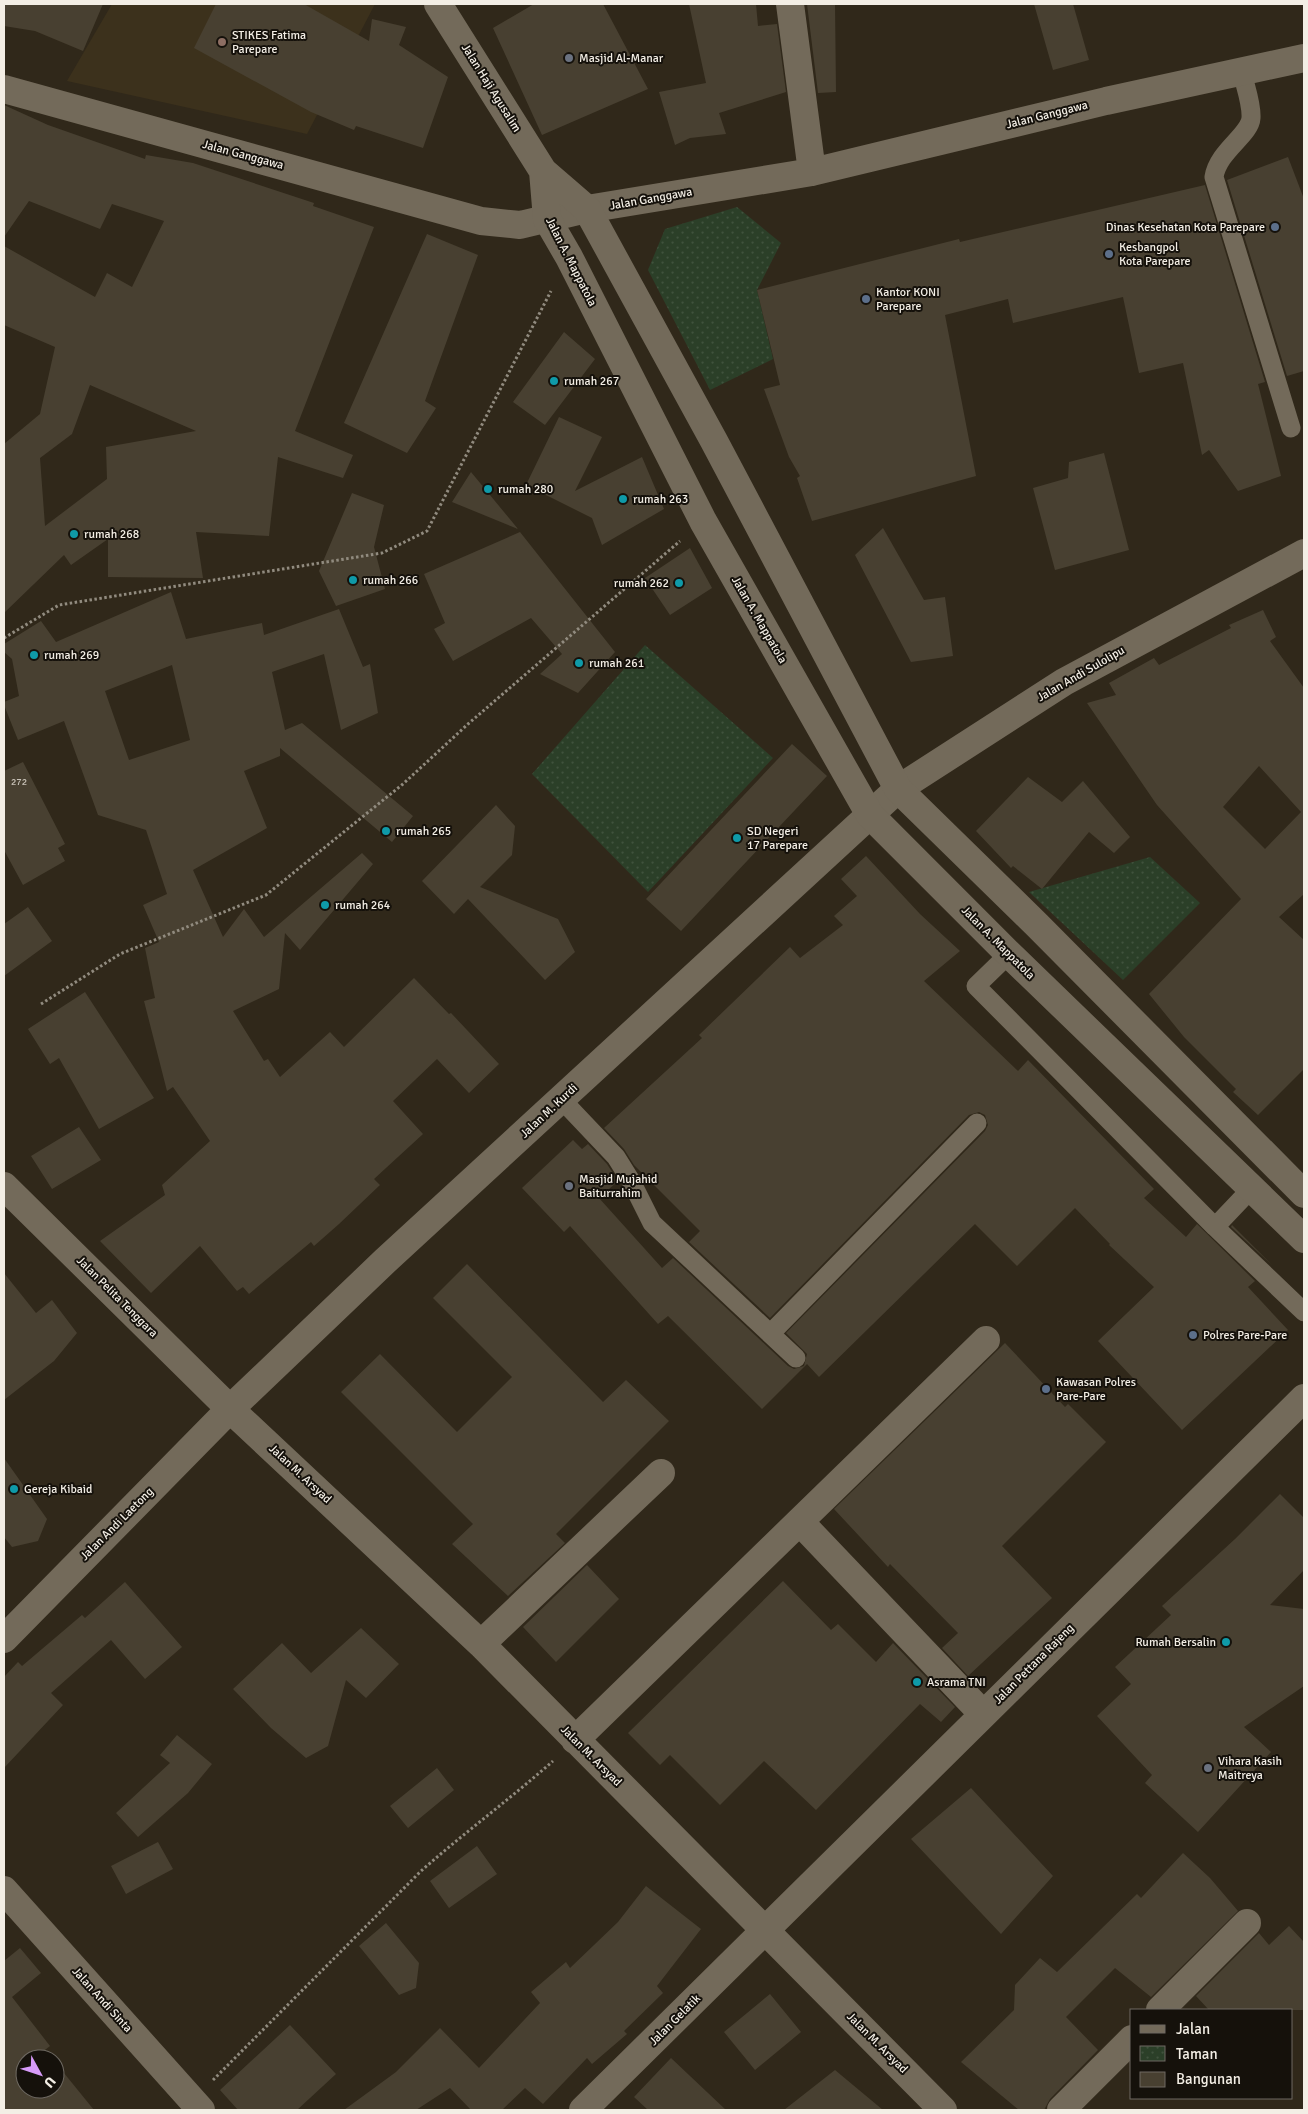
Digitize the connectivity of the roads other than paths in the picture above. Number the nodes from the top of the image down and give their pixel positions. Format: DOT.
graph roads {
  1 [pos="438,4"];
  2 [pos="790,4"];
  3 [pos="1304,58"];
  4 [pos="1242,72"];
  5 [pos="4,89"];
  6 [pos="543,171"];
  7 [pos="812,172"];
  8 [pos="587,210"];
  9 [pos="547,219"];
  10 [pos="1291,428"];
  11 [pos="1304,553"];
  12 [pos="898,789"];
  13 [pos="870,816"];
  14 [pos="1037,924"];
  15 [pos="1009,954"];
  16 [pos="561,1099"];
  17 [pos="976,1123"];
  18 [pos="1275,1165"];
  19 [pos="4,1186"];
  20 [pos="1252,1188"];
  21 [pos="1304,1194"];
  22 [pos="1214,1227"];
  23 [pos="1304,1240"];
  24 [pos="1304,1312"];
  25 [pos="771,1333"];
  26 [pos="986,1340"];
  27 [pos="796,1358"];
  28 [pos="1304,1398"];
  29 [pos="230,1409"];
  30 [pos="660,1473"];
  31 [pos="801,1523"];
  32 [pos="4,1639"];
  33 [pos="482,1644"];
  34 [pos="983,1714"];
  35 [pos="575,1740"];
  36 [pos="4,1890"];
  37 [pos="1247,1923"];
  38 [pos="766,1930"];
  39 [pos="1161,2009"];
  40 [pos="1130,2041"];
  41 [pos="197,2106"];
  42 [pos="583,2110"];
  43 [pos="944,2110"];
  44 [pos="1061,2110"];
  1 -- 6 [label="street, Jalan Haji Agusalim"];
  2 -- 7 [label="street"];
  3 -- 4 [label="street, Jalan Ganggawa"];
  4 -- 7 [label="street, Jalan Ganggawa"];
  4 -- 10 [label="lane"];
  5 -- 9 [label="street, Jalan Ganggawa"];
  6 -- 8 [label="street"];
  6 -- 9 [label="street, Jalan A. Mappatola"];
  7 -- 8 [label="street, Jalan Ganggawa"];
  8 -- 9 [label="street, Jalan Ganggawa"];
  8 -- 12 [label="street"];
  9 -- 13 [label="street, Jalan A. Mappatola"];
  11 -- 12 [label="street, Jalan Andi Sulolipu"];
  12 -- 13 [label="street, Jalan Andi Sulolipu"];
  12 -- 14 [label="street"];
  13 -- 15 [label="street, Jalan A. Mappatola"];
  13 -- 16 [label="street, Jalan M. Kurdi"];
  14 -- 15 [label="street"];
  14 -- 18 [label="street"];
  15 -- 20 [label="street, Jalan A. Mappatola"];
  15 -- 22 [label="lane"];
  16 -- 25 [label="lane"];
  16 -- 29 [label="street, Jalan M. Kurdi"];
  17 -- 25 [label="lane"];
  18 -- 20 [label="street"];
  18 -- 21 [label="street"];
  19 -- 29 [label="street, Jalan Pelita Tenggara"];
  20 -- 22 [label="lane"];
  20 -- 23 [label="street, Jalan A. Mappatola"];
  22 -- 24 [label="lane"];
  25 -- 27 [label="lane"];
  26 -- 31 [label="street"];
  28 -- 34 [label="street, Jalan Pettana Rajeng"];
  29 -- 32 [label="street, Jalan Andi Laetong"];
  29 -- 33 [label="street, Jalan M. Arsyad"];
  30 -- 33 [label="street"];
  31 -- 34 [label="street"];
  31 -- 35 [label="street"];
  33 -- 35 [label="street, Jalan M. Arsyad"];
  34 -- 38 [label="street, Jalan Pettana Rajeng"];
  35 -- 38 [label="street, Jalan M. Arsyad"];
  36 -- 41 [label="street, Jalan Andi Sinta"];
  37 -- 39 [label="street"];
  38 -- 42 [label="street, Jalan Gelatik"];
  38 -- 43 [label="street, Jalan M. Arsyad"];
  40 -- 44 [label="street"];
}
